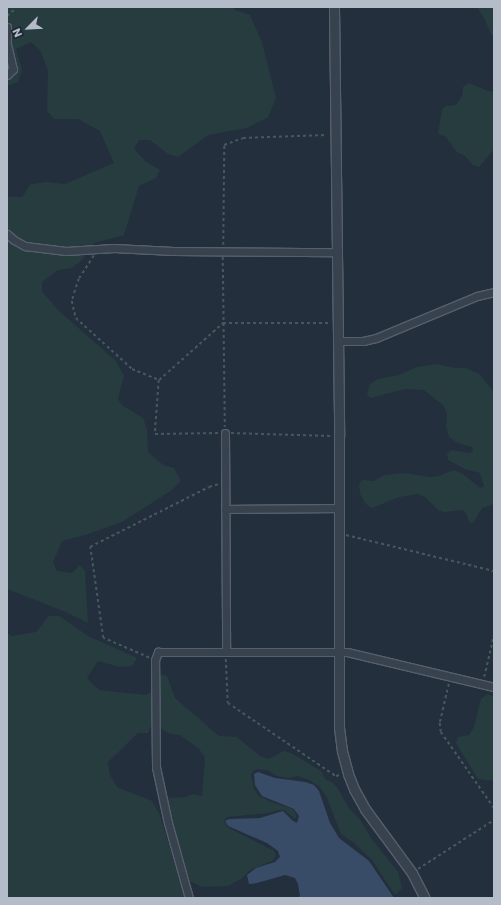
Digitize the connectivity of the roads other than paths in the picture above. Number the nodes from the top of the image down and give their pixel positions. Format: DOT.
graph roads {
  1 [pos="334,7"];
  2 [pos="7,27"];
  3 [pos="7,40"];
  4 [pos="7,44"];
  5 [pos="7,76"];
  6 [pos="7,234"];
  7 [pos="336,252"];
  8 [pos="494,292"];
  9 [pos="338,341"];
  10 [pos="225,433"];
  11 [pos="338,508"];
  12 [pos="225,509"];
  13 [pos="226,651"];
  14 [pos="338,652"];
  15 [pos="494,687"];
  16 [pos="189,898"];
  17 [pos="425,898"];
  1 -- 7 [label="street"];
  2 -- 3 [label="street"];
  4 -- 5 [label="street"];
  6 -- 7 [label="street"];
  7 -- 9 [label="street"];
  8 -- 9 [label="street"];
  9 -- 11 [label="street"];
  10 -- 12 [label="street"];
  11 -- 12 [label="street"];
  11 -- 14 [label="street"];
  12 -- 13 [label="street"];
  13 -- 14 [label="street"];
  13 -- 16 [label="street"];
  14 -- 15 [label="street"];
  14 -- 17 [label="street"];
}
